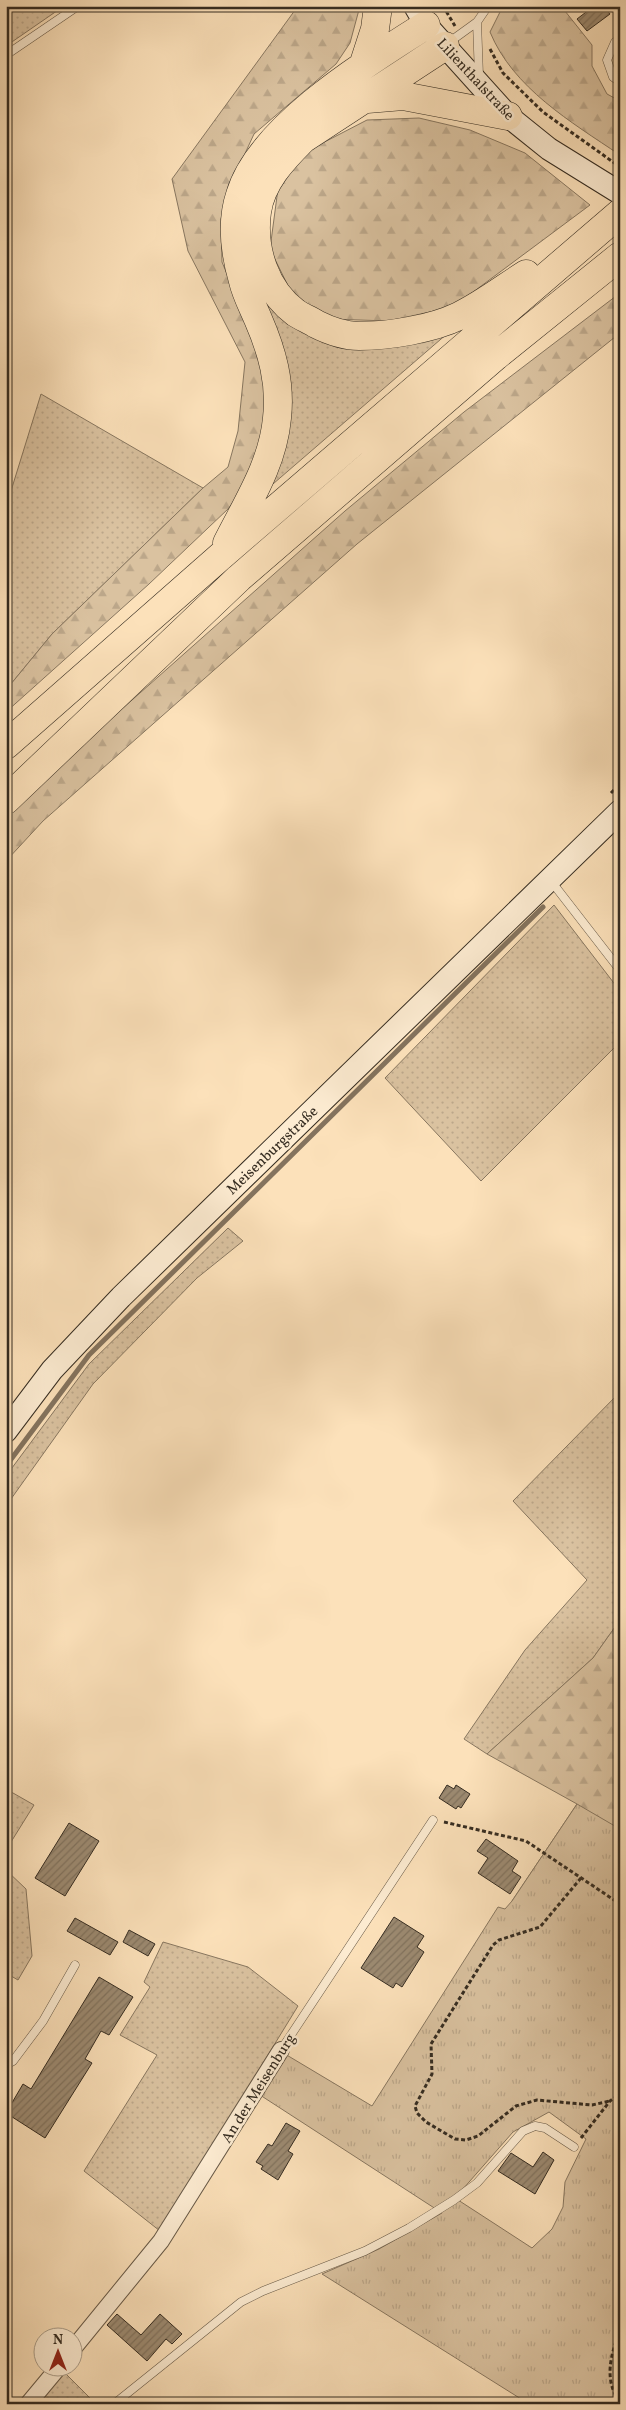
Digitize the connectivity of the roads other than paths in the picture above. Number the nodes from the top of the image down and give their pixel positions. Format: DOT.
graph roads {
  1 [pos="78,6"];
  2 [pos="378,6"];
  3 [pos="488,6"];
  4 [pos="428,12"];
  5 [pos="477,22"];
  6 [pos="620,39"];
  7 [pos="452,40"];
  8 [pos="6,55"];
  9 [pos="363,66"];
  10 [pos="620,82"];
  11 [pos="480,86"];
  12 [pos="363,100"];
  13 [pos="508,116"];
  14 [pos="620,193"];
  15 [pos="613,218"];
  16 [pos="620,256"];
  17 [pos="221,556"];
  18 [pos="6,746"];
  19 [pos="6,800"];
  20 [pos="620,811"];
  21 [pos="550,880"];
  22 [pos="620,970"];
  23 [pos="6,1431"];
  24 [pos="433,1820"];
  25 [pos="75,1965"];
  26 [pos="281,2050"];
  27 [pos="6,2065"];
  28 [pos="574,2147"];
  29 [pos="82,2338"];
  30 [pos="50,2378"];
  31 [pos="28,2404"];
  32 [pos="114,2404"];
  1 -- 8 [label="lane"];
  2 -- 9 [label="highway"];
  3 -- 5 [label="lane"];
  4 -- 7 [label="main road, Lilienthalstraße"];
  4 -- 9 [label="highway"];
  5 -- 7 [label="lane"];
  5 -- 11 [label="lane"];
  6 -- 10 [label="lane"];
  7 -- 11 [label="main road, Lilienthalstraße"];
  7 -- 12 [label="highway"];
  9 -- 17 [label="highway"];
  11 -- 13 [label="main road, Lilienthalstraße"];
  12 -- 13 [label="highway"];
  12 -- 15 [label="highway"];
  13 -- 14 [label="main road, Lilienthalstraße"];
  15 -- 17 [label="highway"];
  16 -- 19 [label="highway"];
  17 -- 18 [label="highway"];
  20 -- 21 [label="main road, Meisenburgstraße"];
  21 -- 22 [label="lane"];
  21 -- 23 [label="main road, Meisenburgstraße"];
  24 -- 26 [label="lane, An der Meisenburg"];
  25 -- 27 [label="lane"];
  26 -- 29 [label="street, An der Meisenburg"];
  28 -- 32 [label="lane"];
  30 -- 31 [label="street"];
}
